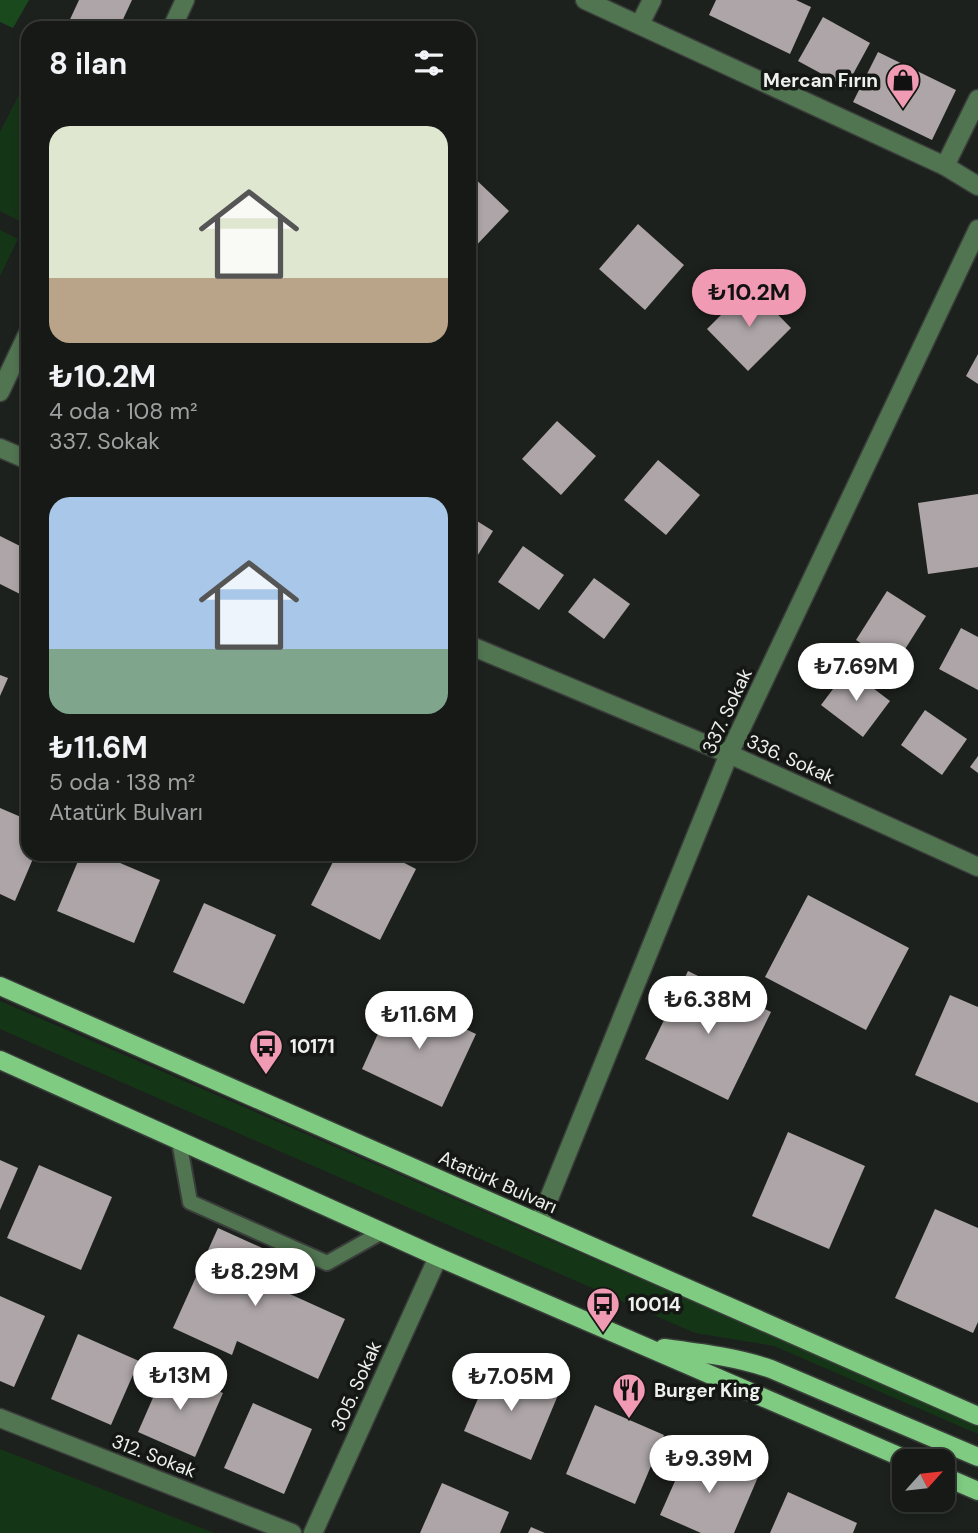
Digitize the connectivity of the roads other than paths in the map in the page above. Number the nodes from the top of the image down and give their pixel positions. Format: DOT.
graph roads {
  1 [pos="185,0"];
  2 [pos="585,0"];
  3 [pos="652,0"];
  4 [pos="175,21"];
  5 [pos="640,24"];
  6 [pos="978,99"];
  7 [pos="944,166"];
  8 [pos="978,186"];
  9 [pos="978,229"];
  10 [pos="21,348"];
  11 [pos="0,392"];
  12 [pos="0,448"];
  13 [pos="21,457"];
  14 [pos="476,648"];
  15 [pos="729,754"];
  16 [pos="978,867"];
  17 [pos="0,986"];
  18 [pos="0,1060"];
  19 [pos="179,1141"];
  20 [pos="538,1223"];
  21 [pos="382,1232"];
  22 [pos="438,1257"];
  23 [pos="643,1346"];
  24 [pos="978,1416"];
  25 [pos="0,1418"];
  26 [pos="892,1454"];
  27 [pos="978,1457"];
  28 [pos="956,1482"];
  29 [pos="978,1491"];
  30 [pos="292,1533"];
  31 [pos="313,1533"];
  1 -- 4 [label="street"];
  2 -- 5 [label="street"];
  3 -- 5 [label="street"];
  5 -- 7 [label="street"];
  6 -- 7 [label="street"];
  7 -- 8 [label="street"];
  9 -- 15 [label="street, 337. Sokak"];
  10 -- 11 [label="street"];
  12 -- 13 [label="street"];
  14 -- 15 [label="street, 336. Sokak"];
  15 -- 16 [label="street, 336. Sokak"];
  15 -- 20 [label="street, 337. Sokak"];
  17 -- 20 [label="main road, Atatürk Bulvarı"];
  18 -- 19 [label="main road"];
  19 -- 21 [label="main road"];
  19 -- 21 [label="lane"];
  20 -- 24 [label="main road, Atatürk Bulvarı"];
  21 -- 22 [label="main road"];
  22 -- 23 [label="main road"];
  22 -- 31 [label="street, 305. Sokak"];
  23 -- 26 [label="main road"];
  23 -- 27 [label="main road"];
  25 -- 30 [label="street, 312. Sokak"];
  28 -- 29 [label="main road"];
}
